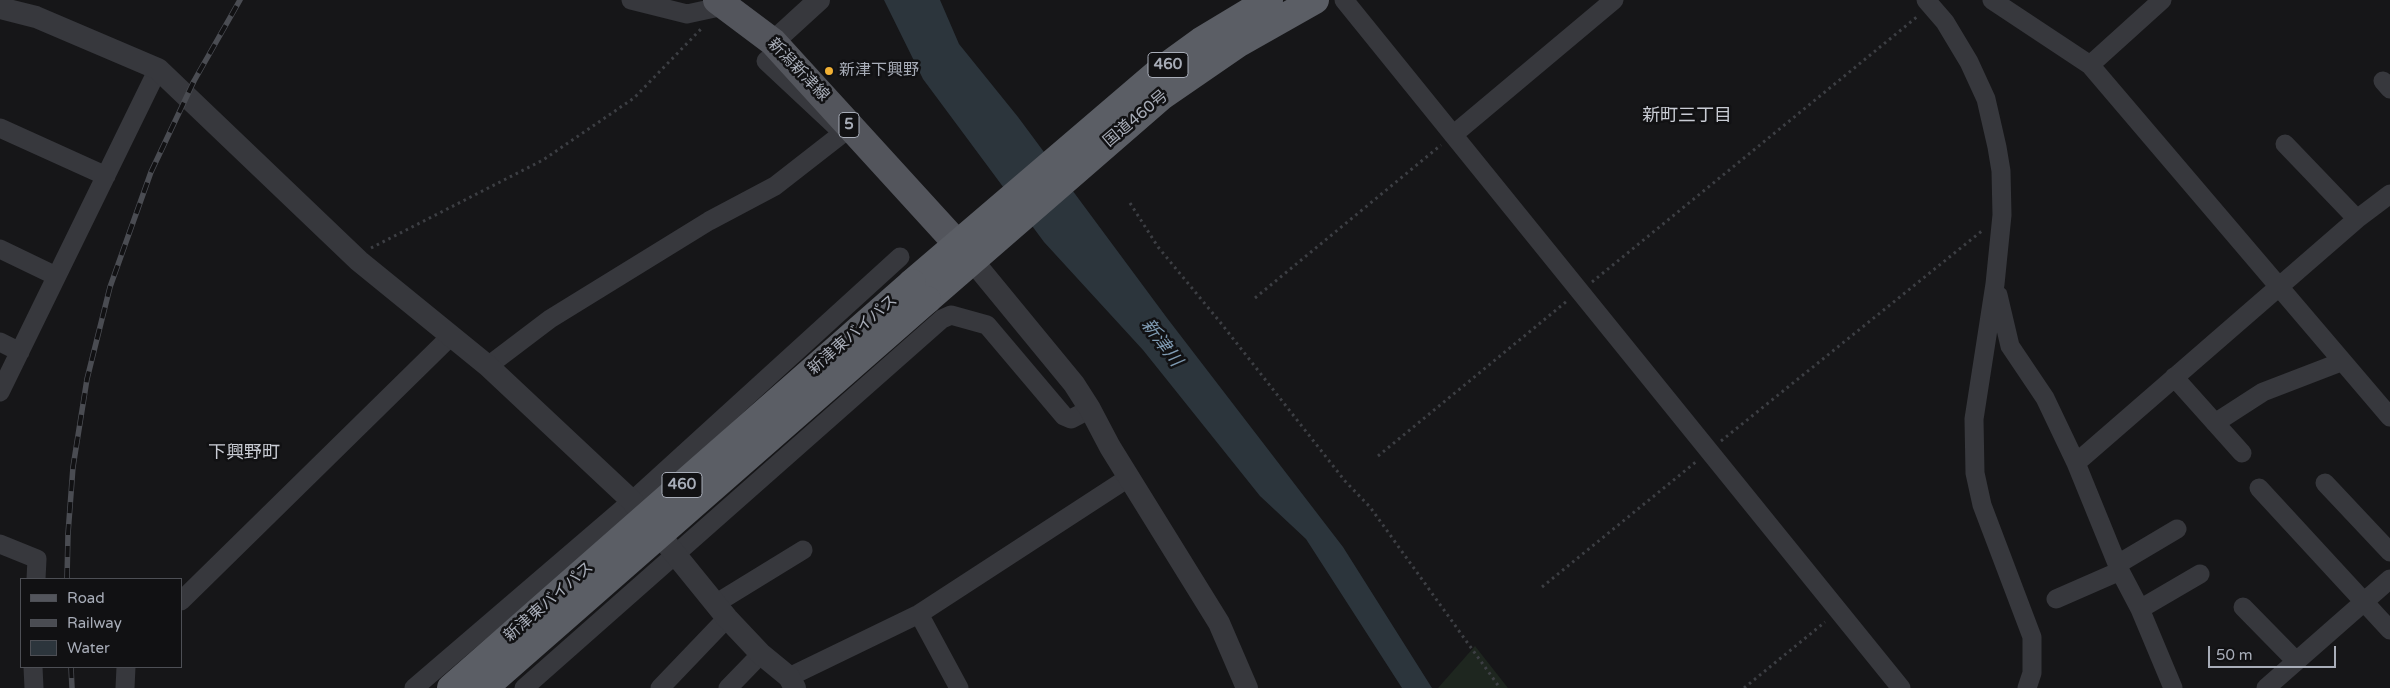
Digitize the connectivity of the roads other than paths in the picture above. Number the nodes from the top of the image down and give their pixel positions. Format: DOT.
graph roads {
  1 [pos="631,0"];
  2 [pos="819,0"];
  3 [pos="1269,0"];
  4 [pos="1315,0"];
  5 [pos="1344,0"];
  6 [pos="1614,0"];
  7 [pos="2162,0"];
  8 [pos="1929,2"];
  9 [pos="721,3"];
  10 [pos="2006,3"];
  11 [pos="2,12"];
  12 [pos="776,45"];
  13 [pos="2090,65"];
  14 [pos="158,70"];
  15 [pos="0,128"];
  16 [pos="1453,135"];
  17 [pos="2285,144"];
  18 [pos="1082,150"];
  19 [pos="106,176"];
  20 [pos="2390,194"];
  21 [pos="2357,219"];
  22 [pos="0,249"];
  23 [pos="965,252"];
  24 [pos="900,257"];
  25 [pos="56,276"];
  26 [pos="1995,284"];
  27 [pos="2278,287"];
  28 [pos="920,292"];
  29 [pos="450,338"];
  30 [pos="0,342"];
  31 [pos="20,352"];
  32 [pos="2341,362"];
  33 [pos="488,366"];
  34 [pos="2174,378"];
  35 [pos="0,392"];
  36 [pos="1090,409"];
  37 [pos="2390,418"];
  38 [pos="2215,423"];
  39 [pos="2242,453"];
  40 [pos="2076,463"];
  41 [pos="1128,478"];
  42 [pos="2325,483"];
  43 [pos="2259,488"];
  44 [pos="632,501"];
  45 [pos="2177,529"];
  46 [pos="0,544"];
  47 [pos="803,550"];
  48 [pos="2390,552"];
  49 [pos="676,554"];
  50 [pos="2119,567"];
  51 [pos="2200,574"];
  52 [pos="36,578"];
  53 [pos="2390,579"];
  54 [pos="2056,599"];
  55 [pos="182,600"];
  56 [pos="2366,601"];
  57 [pos="2243,607"];
  58 [pos="2140,609"];
  59 [pos="721,611"];
  60 [pos="919,614"];
  61 [pos="2390,630"];
  62 [pos="762,654"];
  63 [pos="2296,661"];
  64 [pos="33,668"];
  65 [pos="126,668"];
  66 [pos="792,683"];
  67 [pos="34,688"];
  68 [pos="125,688"];
  69 [pos="414,688"];
  70 [pos="451,688"];
  71 [pos="484,688"];
  72 [pos="524,688"];
  73 [pos="660,688"];
  74 [pos="728,688"];
  75 [pos="959,688"];
  76 [pos="1247,688"];
  77 [pos="1901,688"];
  78 [pos="2027,688"];
  79 [pos="2173,688"];
  80 [pos="2266,688"];
  1 -- 9 [label="street"];
  2 -- 12 [label="street"];
  3 -- 18 [label="highway, 460"];
  4 -- 18 [label="highway, 国道460号 / 460"];
  5 -- 16 [label="street"];
  6 -- 16 [label="street"];
  7 -- 13 [label="street"];
  8 -- 26 [label="street"];
  9 -- 12 [label="main road, 新潟新津線 / 5"];
  10 -- 13 [label="street"];
  11 -- 14 [label="street"];
  12 -- 23 [label="main road, 新潟新津線 / 5"];
  12 -- 33 [label="street"];
  13 -- 27 [label="street"];
  14 -- 19 [label="street"];
  14 -- 29 [label="street"];
  15 -- 19 [label="street"];
  16 -- 77 [label="street"];
  17 -- 21 [label="street"];
  18 -- 23 [label="highway, 国道460号 / 460"];
  19 -- 25 [label="street"];
  20 -- 21 [label="street"];
  21 -- 27 [label="street"];
  22 -- 25 [label="street"];
  23 -- 28 [label="highway, 新津東バイパス / 460"];
  23 -- 36 [label="street"];
  24 -- 44 [label="street"];
  25 -- 31 [label="street"];
  26 -- 40 [label="street"];
  26 -- 78 [label="street"];
  27 -- 32 [label="street"];
  27 -- 34 [label="street"];
  28 -- 70 [label="highway, 新津東バイパス / 460, bridge"];
  28 -- 71 [label="highway, 新津東バイパス / 460, bridge"];
  29 -- 33 [label="street"];
  29 -- 55 [label="street"];
  30 -- 31 [label="street"];
  31 -- 35 [label="street"];
  32 -- 37 [label="street"];
  32 -- 38 [label="street"];
  33 -- 44 [label="street"];
  34 -- 38 [label="street"];
  34 -- 40 [label="street"];
  36 -- 41 [label="street"];
  36 -- 49 [label="street"];
  38 -- 39 [label="street"];
  40 -- 50 [label="street"];
  41 -- 60 [label="street"];
  41 -- 76 [label="street"];
  42 -- 48 [label="street"];
  43 -- 56 [label="street"];
  44 -- 49 [label="street"];
  44 -- 69 [label="street"];
  45 -- 50 [label="street"];
  46 -- 52 [label="street"];
  47 -- 59 [label="street"];
  49 -- 59 [label="street"];
  49 -- 72 [label="street"];
  50 -- 54 [label="street"];
  50 -- 58 [label="street"];
  51 -- 58 [label="street"];
  53 -- 56 [label="street"];
  56 -- 61 [label="street"];
  56 -- 63 [label="street"];
  57 -- 63 [label="street"];
  58 -- 79 [label="street"];
  59 -- 62 [label="street"];
  59 -- 73 [label="street"];
  60 -- 66 [label="street"];
  60 -- 75 [label="street"];
  62 -- 66 [label="street"];
  62 -- 74 [label="street"];
  63 -- 80 [label="street"];
  64 -- 67 [label="street"];
  65 -- 68 [label="street"];
}
